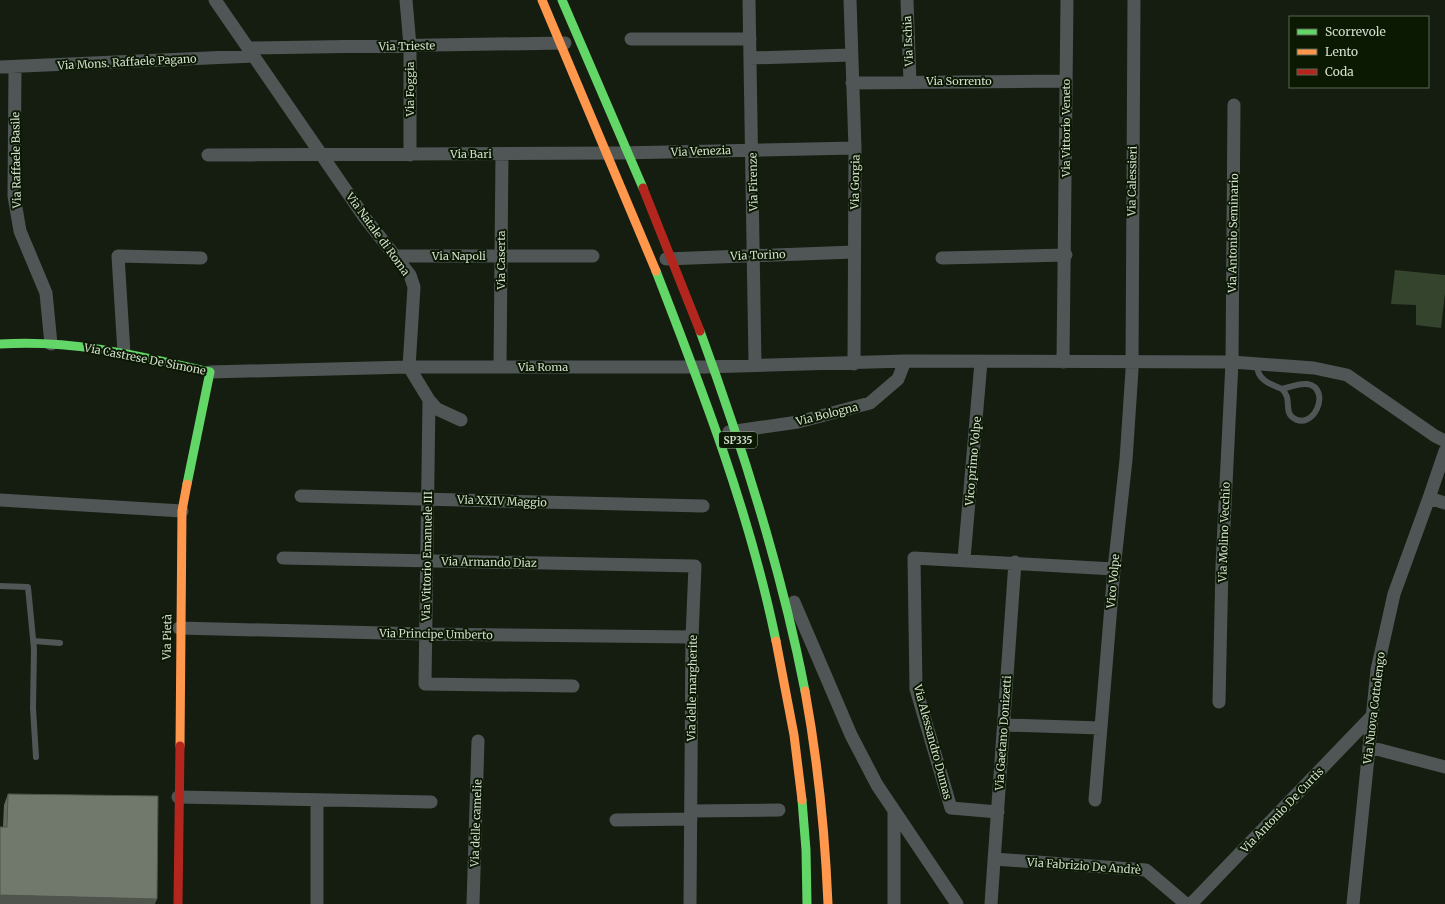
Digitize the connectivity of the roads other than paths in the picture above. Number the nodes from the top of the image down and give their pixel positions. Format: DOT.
graph roads {
  1 [pos="215,0"];
  2 [pos="406,0"];
  3 [pos="542,0"];
  4 [pos="546,0"];
  5 [pos="562,0"];
  6 [pos="749,0"];
  7 [pos="850,0"];
  8 [pos="907,0"];
  9 [pos="1067,0"];
  10 [pos="1134,0"];
  11 [pos="750,39"];
  12 [pos="631,40"];
  13 [pos="565,43"];
  14 [pos="410,46"];
  15 [pos="251,52"];
  16 [pos="852,55"];
  17 [pos="750,58"];
  18 [pos="0,67"];
  19 [pos="15,67"];
  20 [pos="1066,81"];
  21 [pos="910,82"];
  22 [pos="852,83"];
  23 [pos="1234,105"];
  24 [pos="855,148"];
  25 [pos="752,150"];
  26 [pos="620,153"];
  27 [pos="502,154"];
  28 [pos="208,155"];
  29 [pos="323,155"];
  30 [pos="410,155"];
  31 [pos="854,252"];
  32 [pos="754,255"];
  33 [pos="1066,255"];
  34 [pos="396,256"];
  35 [pos="502,256"];
  36 [pos="593,256"];
  37 [pos="201,258"];
  38 [pos="942,258"];
  39 [pos="663,260"];
  40 [pos="0,344"];
  41 [pos="51,344"];
  42 [pos="124,353"];
  43 [pos="905,361"];
  44 [pos="981,362"];
  45 [pos="1063,362"];
  46 [pos="1232,362"];
  47 [pos="1131,363"];
  48 [pos="1257,363"];
  49 [pos="755,364"];
  50 [pos="854,364"];
  51 [pos="704,366"];
  52 [pos="409,367"];
  53 [pos="500,367"];
  54 [pos="210,372"];
  55 [pos="1282,389"];
  56 [pos="429,400"];
  57 [pos="461,420"];
  58 [pos="729,432"];
  59 [pos="1445,440"];
  60 [pos="1445,450"];
  61 [pos="300,496"];
  62 [pos="1430,498"];
  63 [pos="428,499"];
  64 [pos="0,500"];
  65 [pos="1445,504"];
  66 [pos="703,506"];
  67 [pos="182,511"];
  68 [pos="283,558"];
  69 [pos="964,560"];
  70 [pos="428,561"];
  71 [pos="1015,562"];
  72 [pos="695,566"];
  73 [pos="1114,569"];
  74 [pos="0,586"];
  75 [pos="179,628"];
  76 [pos="424,634"];
  77 [pos="692,637"];
  78 [pos="34,641"];
  79 [pos="60,643"];
  80 [pos="573,686"];
  81 [pos="1219,702"];
  82 [pos="1372,716"];
  83 [pos="1004,726"];
  84 [pos="1101,728"];
  85 [pos="478,741"];
  86 [pos="1369,747"];
  87 [pos="36,757"];
  88 [pos="1445,767"];
  89 [pos="178,797"];
  90 [pos="317,800"];
  91 [pos="1095,800"];
  92 [pos="431,802"];
  93 [pos="779,810"];
  94 [pos="894,811"];
  95 [pos="998,812"];
  96 [pos="691,815"];
  97 [pos="616,820"];
  98 [pos="994,859"];
  99 [pos="178,904"];
  100 [pos="317,904"];
  101 [pos="473,904"];
  102 [pos="690,904"];
  103 [pos="807,904"];
  104 [pos="828,904"];
  105 [pos="894,904"];
  106 [pos="957,904"];
  107 [pos="991,904"];
  108 [pos="1186,904"];
  109 [pos="1191,904"];
  110 [pos="1353,904"];
  1 -- 15 [label="street, Via Natale di Roma"];
  2 -- 14 [label="street, Via Foggia"];
  3 -- 103 [label="main road, SP335, bridge"];
  4 -- 13 [label="street"];
  5 -- 104 [label="main road, SP335, bridge"];
  6 -- 11 [label="street, Via Firenze"];
  7 -- 16 [label="street, Via Gorgia"];
  8 -- 21 [label="street, Via Ischia"];
  9 -- 20 [label="street, Via Vittorio Veneto"];
  10 -- 47 [label="street, Via Calessieri"];
  11 -- 12 [label="street"];
  11 -- 17 [label="street, Via Firenze"];
  13 -- 14 [label="street, Via Trieste"];
  13 -- 26 [label="street"];
  14 -- 15 [label="street, Via Trieste"];
  14 -- 30 [label="street, Via Foggia"];
  15 -- 19 [label="street, Via Mons. Raffaele Pagano"];
  15 -- 29 [label="street, Via Natale di Roma"];
  16 -- 17 [label="street"];
  16 -- 22 [label="street, Via Gorgia"];
  17 -- 25 [label="street, Via Firenze"];
  18 -- 19 [label="street, Via Mons. Raffaele Pagano"];
  19 -- 41 [label="street, Via Raffaele Basile"];
  20 -- 21 [label="street, Via Sorrento"];
  20 -- 33 [label="street, Via Vittorio Veneto"];
  21 -- 22 [label="street, Via Sorrento"];
  22 -- 24 [label="street, Via Gorgia"];
  23 -- 46 [label="street, Via Antonio Seminario"];
  24 -- 25 [label="street, Via Venezia"];
  24 -- 31 [label="street, Via Gorgia"];
  25 -- 26 [label="street, Via Venezia"];
  25 -- 32 [label="street, Via Firenze"];
  26 -- 27 [label="street, Via Bari"];
  26 -- 39 [label="street"];
  27 -- 30 [label="street, Via Bari"];
  27 -- 35 [label="street, Via Caserta"];
  28 -- 29 [label="street"];
  29 -- 30 [label="street, Via Bari"];
  29 -- 34 [label="street, Via Natale di Roma"];
  31 -- 32 [label="street, Via Torino"];
  31 -- 50 [label="street, Via Gorgia"];
  32 -- 39 [label="street, Via Torino"];
  32 -- 49 [label="street, Via Firenze"];
  33 -- 38 [label="street"];
  33 -- 45 [label="street, Via Vittorio Veneto"];
  34 -- 35 [label="street, Via Napoli"];
  34 -- 52 [label="street, Via Natale di Roma"];
  35 -- 36 [label="street, Via Napoli"];
  35 -- 53 [label="street, Via Caserta"];
  37 -- 42 [label="street"];
  39 -- 51 [label="street"];
  40 -- 41 [label="main road, Via Castrese De Simone"];
  41 -- 42 [label="main road, Via Castrese De Simone"];
  42 -- 54 [label="main road, Via Castrese De Simone"];
  43 -- 44 [label="street, Via Roma"];
  43 -- 50 [label="street, Via Roma"];
  43 -- 58 [label="street, Via Bologna"];
  44 -- 45 [label="street, Via Roma"];
  44 -- 69 [label="street, Vico primo Volpe"];
  45 -- 47 [label="street, Via Roma"];
  46 -- 47 [label="street, Via Roma"];
  46 -- 48 [label="street, Via Roma"];
  46 -- 81 [label="street, Via Molino Vecchio"];
  47 -- 73 [label="street, Vico Volpe"];
  48 -- 55 [label="lane"];
  48 -- 59 [label="street, Via Roma"];
  49 -- 50 [label="street, Via Roma"];
  49 -- 51 [label="street, Via Roma"];
  51 -- 53 [label="street, Via Roma"];
  51 -- 58 [label="street"];
  52 -- 53 [label="street, Via Roma"];
  52 -- 54 [label="street, Via Castrese De Simone"];
  52 -- 56 [label="street"];
  54 -- 67 [label="main road, Via Pietà"];
  55 -- 55 [label="lane"];
  56 -- 57 [label="street"];
  56 -- 63 [label="street, Via Vittorio Emanuele III"];
  58 -- 94 [label="street"];
  60 -- 62 [label="street, Via Nuova Cottolengo"];
  61 -- 63 [label="street, Via XXIV Maggio"];
  62 -- 65 [label="street"];
  62 -- 82 [label="street, Via Nuova Cottolengo"];
  63 -- 66 [label="street, Via XXIV Maggio"];
  63 -- 70 [label="street, Via Vittorio Emanuele III"];
  64 -- 67 [label="street"];
  67 -- 75 [label="main road, Via Pietà"];
  68 -- 70 [label="street, Via Armando Diaz"];
  69 -- 71 [label="street"];
  69 -- 95 [label="street, Via Alessandro Dumas"];
  70 -- 72 [label="street, Via Armando Diaz"];
  70 -- 76 [label="street, Via Vittorio Emanuele III"];
  71 -- 73 [label="street"];
  71 -- 83 [label="street, Via Gaetano Donizetti"];
  72 -- 77 [label="street, Via delle margherite"];
  73 -- 84 [label="street, Vico Volpe"];
  74 -- 78 [label="lane"];
  75 -- 76 [label="street, Via Principe Umberto"];
  75 -- 89 [label="main road, Via Pietà"];
  76 -- 77 [label="street, Via Principe Umberto"];
  76 -- 80 [label="street, Via Vittorio Emanuele III"];
  77 -- 96 [label="street, Via delle margherite"];
  78 -- 79 [label="lane"];
  78 -- 87 [label="lane"];
  82 -- 86 [label="street, Via Nuova Cottolengo"];
  82 -- 109 [label="street, Via Antonio De Curtis"];
  83 -- 84 [label="street"];
  83 -- 95 [label="street, Via Gaetano Donizetti"];
  84 -- 91 [label="street, Vico Volpe"];
  85 -- 101 [label="street, Via delle camelie"];
  86 -- 88 [label="street"];
  86 -- 110 [label="street, Via Nuova Cottolengo"];
  89 -- 90 [label="street"];
  89 -- 99 [label="main road, Via Pietà"];
  90 -- 92 [label="street"];
  90 -- 100 [label="street"];
  93 -- 96 [label="street"];
  94 -- 105 [label="street"];
  94 -- 106 [label="street"];
  95 -- 98 [label="street, Via Gaetano Donizetti"];
  96 -- 97 [label="street"];
  96 -- 102 [label="street, Via delle margherite"];
  98 -- 107 [label="street, Via Gaetano Donizetti"];
  98 -- 108 [label="street, Via Fabrizio De Andrè"];
}
